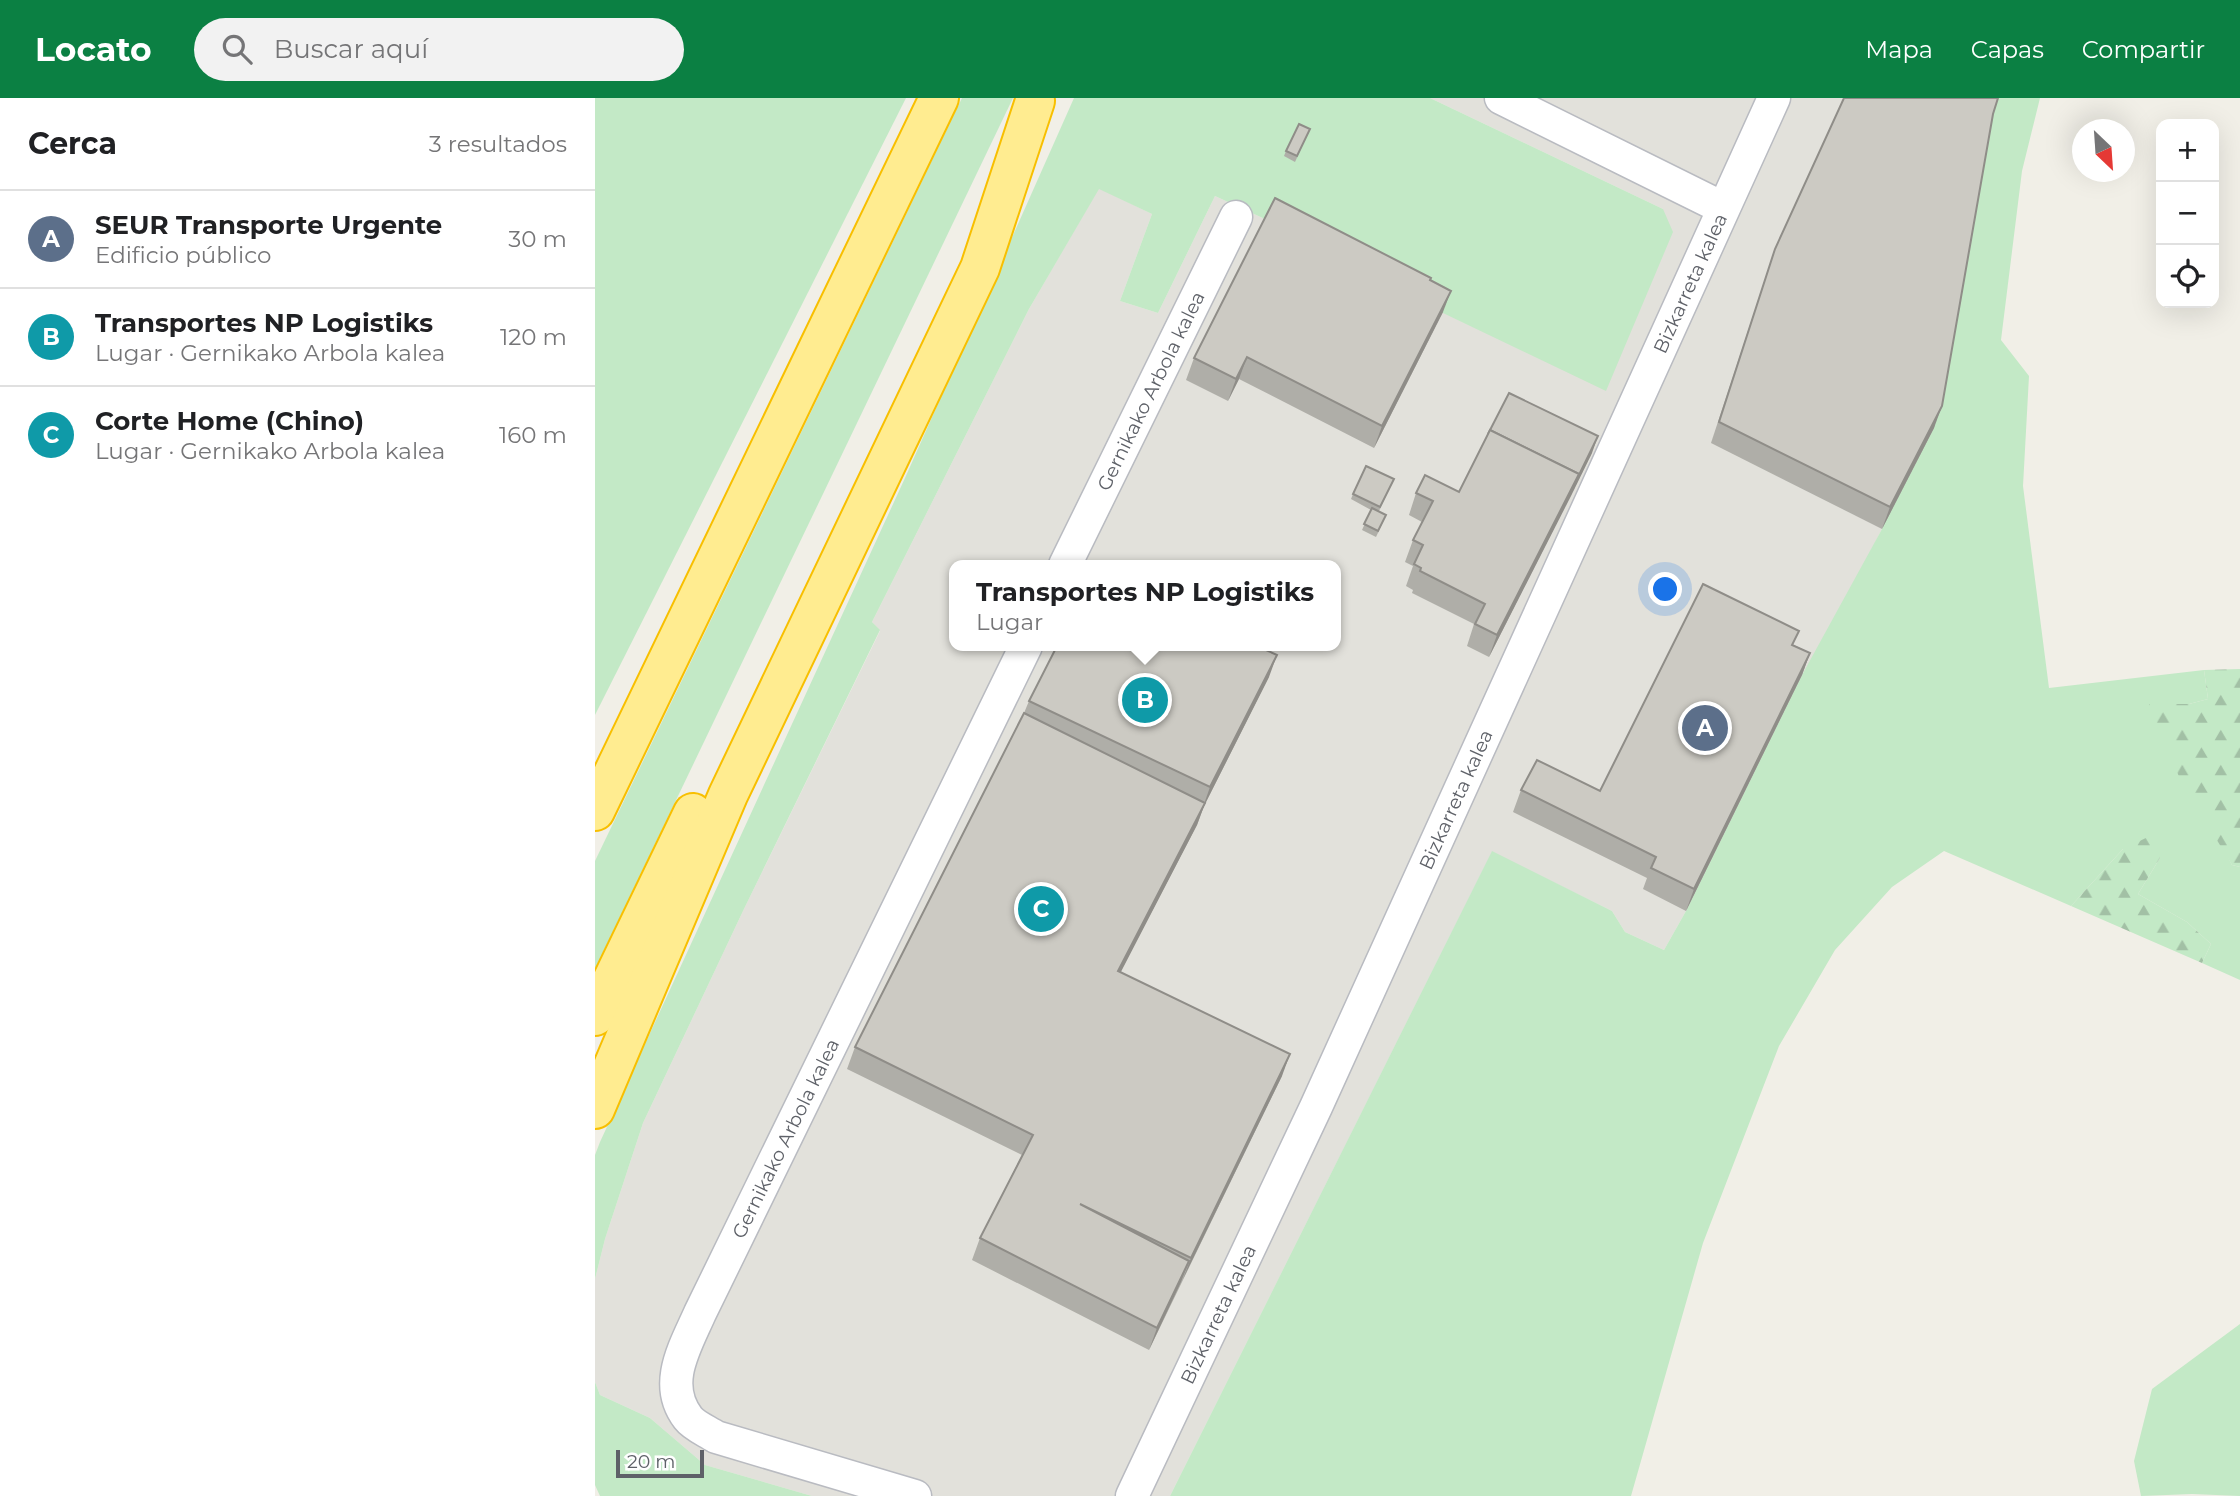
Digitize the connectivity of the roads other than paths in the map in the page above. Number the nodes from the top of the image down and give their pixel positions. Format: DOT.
graph roads {
  1 [pos="939,98"];
  2 [pos="1501,98"];
  3 [pos="1773,98"];
  4 [pos="1036,100"];
  5 [pos="1724,208"];
  6 [pos="1236,217"];
  7 [pos="1067,560"];
  8 [pos="1024,651"];
  9 [pos="595,811"];
  10 [pos="595,1016"];
  11 [pos="595,1109"];
  12 [pos="915,1496"];
  13 [pos="1132,1496"];
  1 -- 9 [label="highway"];
  2 -- 5 [label="street"];
  3 -- 5 [label="street, Bizkarreta kalea"];
  4 -- 10 [label="highway"];
  4 -- 11 [label="highway"];
  5 -- 13 [label="street, Bizkarreta kalea"];
  6 -- 7 [label="street, Gernikako Arbola kalea"];
  8 -- 12 [label="street, Gernikako Arbola kalea"];
}
